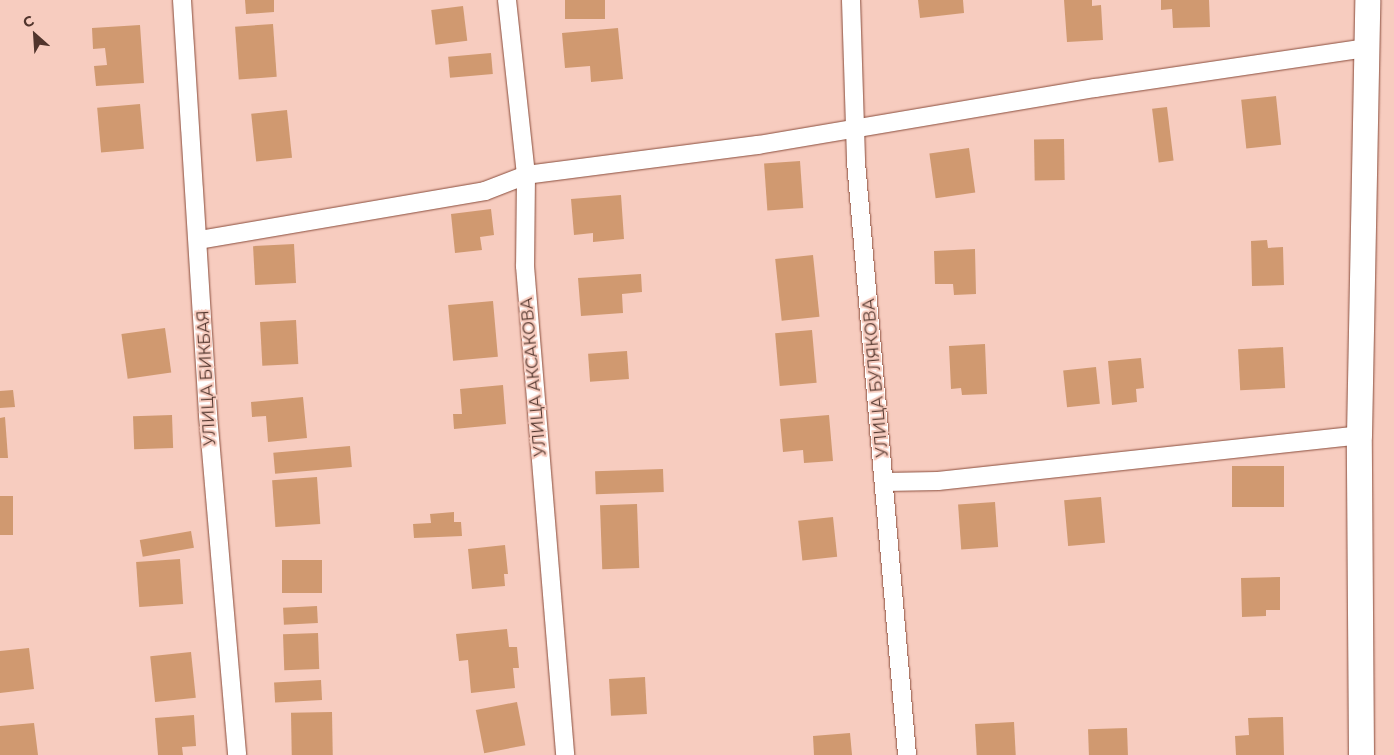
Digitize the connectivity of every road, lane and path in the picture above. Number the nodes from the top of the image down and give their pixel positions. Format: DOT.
graph roads {
  1 [pos="182,0"];
  2 [pos="507,0"];
  3 [pos="851,0"];
  4 [pos="1367,0"];
  5 [pos="1365,48"];
  6 [pos="856,128"];
  7 [pos="526,175"];
  8 [pos="199,240"];
  9 [pos="1359,434"];
  10 [pos="885,482"];
  11 [pos="237,755"];
  12 [pos="565,755"];
  13 [pos="908,755"];
  14 [pos="1361,755"];
  1 -- 8 [label="street, УЛИЦА БИКБАЯ"];
  2 -- 7 [label="street, УЛИЦА АКСАКОВА"];
  3 -- 6 [label="street, УЛИЦА БУЛЯКОВА"];
  4 -- 5 [label="main road"];
  5 -- 6 [label="street"];
  5 -- 9 [label="main road"];
  6 -- 7 [label="street"];
  6 -- 10 [label="street, УЛИЦА БУЛЯКОВА"];
  7 -- 8 [label="street"];
  7 -- 12 [label="street, УЛИЦА АКСАКОВА"];
  8 -- 11 [label="street, УЛИЦА БИКБАЯ"];
  9 -- 10 [label="street"];
  9 -- 14 [label="main road"];
  10 -- 13 [label="street, УЛИЦА БУЛЯКОВА"];
}
